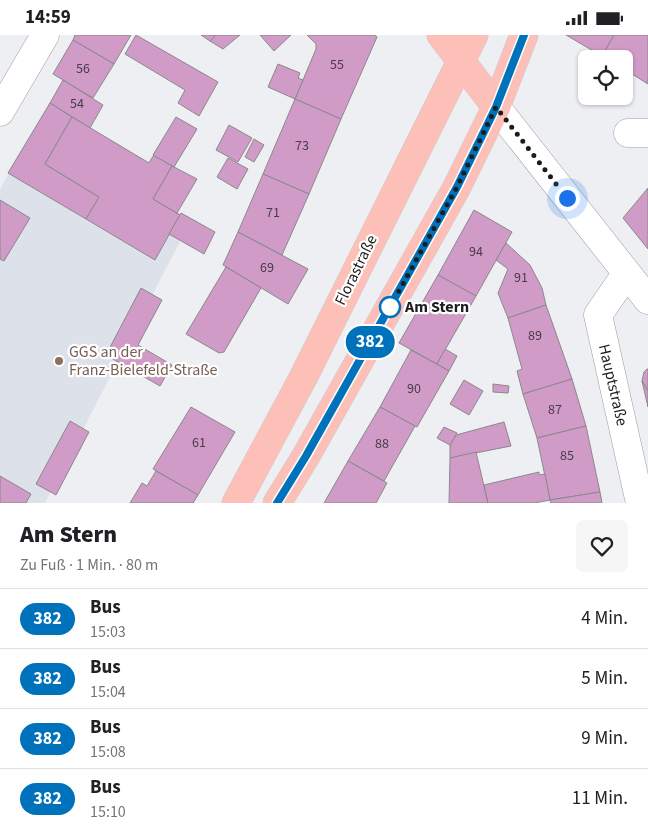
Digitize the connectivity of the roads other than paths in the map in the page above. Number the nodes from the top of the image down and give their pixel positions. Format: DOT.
graph roads {
  1 [pos="45,35"];
  2 [pos="441,35"];
  3 [pos="474,35"];
  4 [pos="524,35"];
  5 [pos="462,60"];
  6 [pos="496,107"];
  7 [pos="0,111"];
  8 [pos="626,273"];
  9 [pos="648,300"];
  10 [pos="236,503"];
  11 [pos="277,503"];
  12 [pos="640,503"];
  1 -- 7 [label="street"];
  2 -- 5 [label="main road"];
  3 -- 5 [label="main road, Florastraße"];
  4 -- 6 [label="main road"];
  5 -- 6 [label="main road"];
  5 -- 10 [label="main road, Florastraße"];
  6 -- 8 [label="street"];
  6 -- 11 [label="main road"];
  8 -- 9 [label="street"];
  8 -- 12 [label="street, Hauptstraße"];
}
